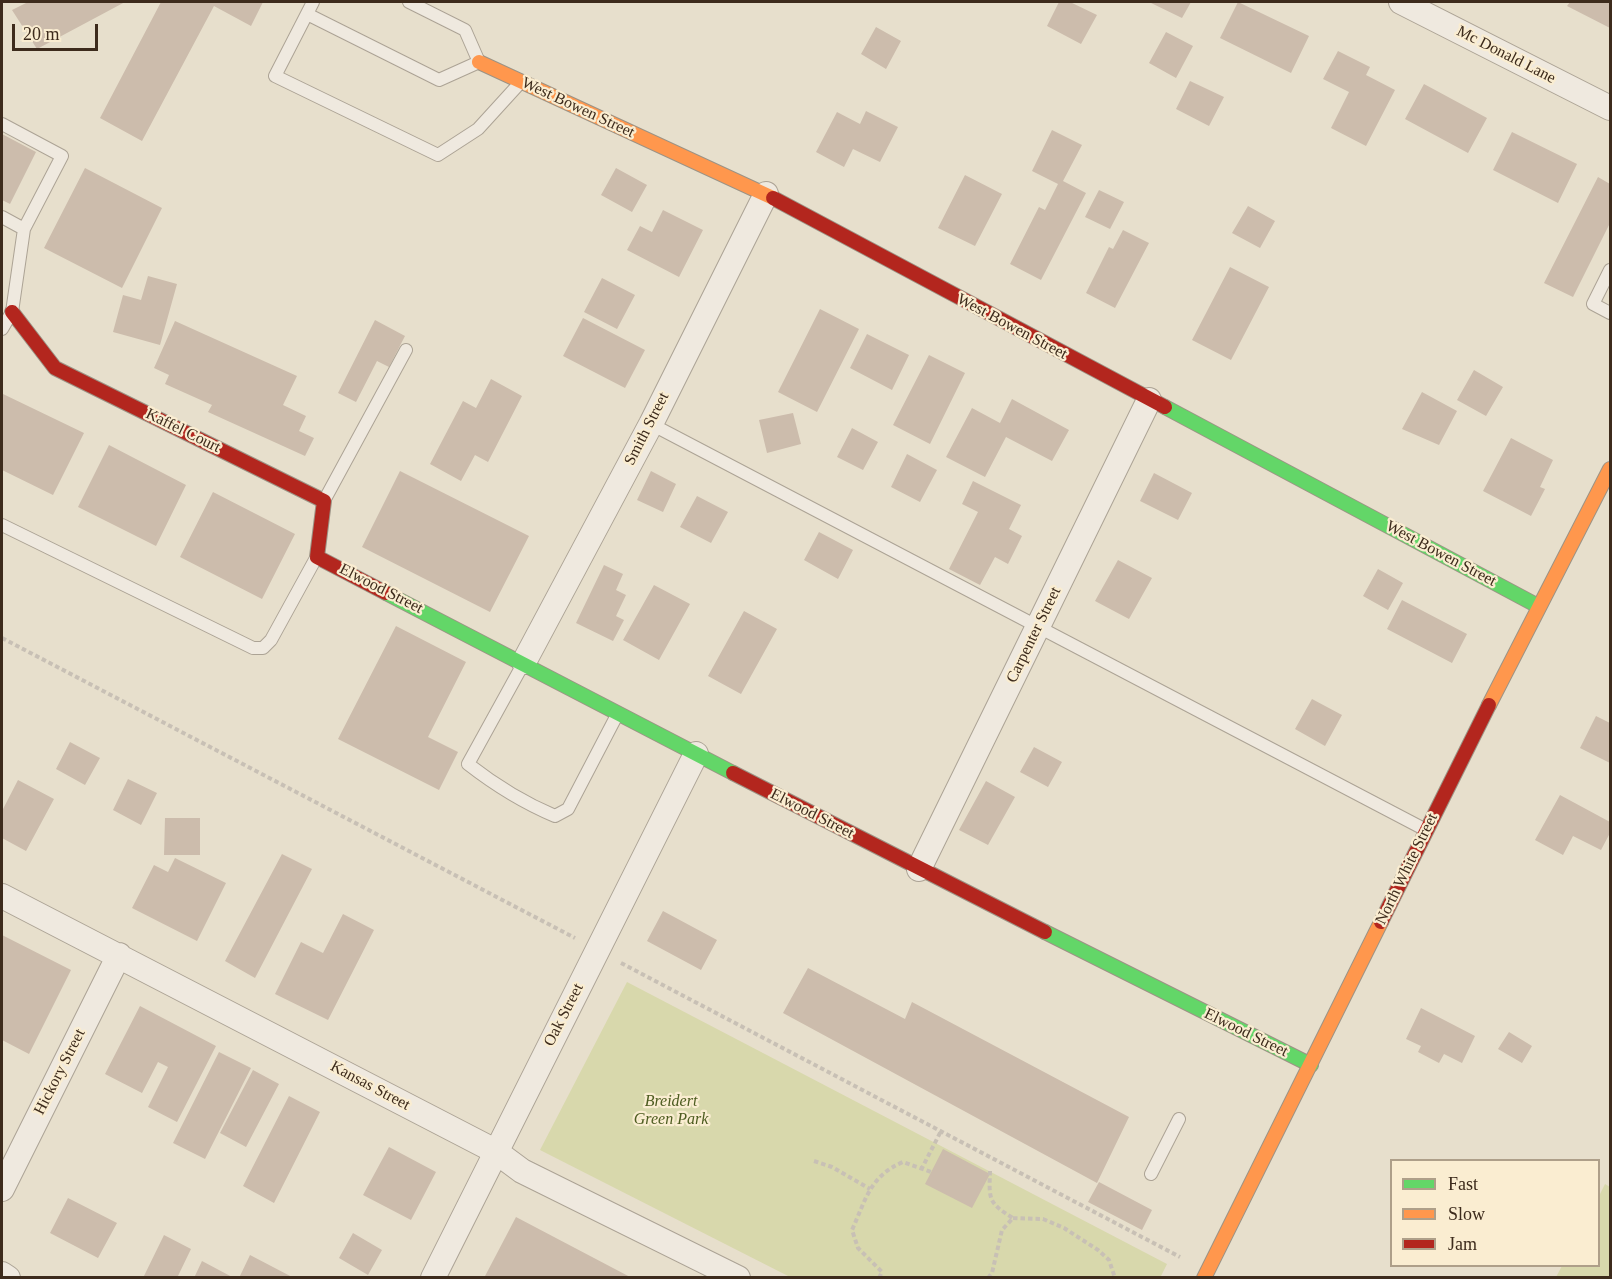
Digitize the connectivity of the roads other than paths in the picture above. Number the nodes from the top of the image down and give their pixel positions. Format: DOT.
graph roads {
  1 [pos="313,2"];
  2 [pos="409,2"];
  3 [pos="1401,2"];
  4 [pos="307,14"];
  5 [pos="479,62"];
  6 [pos="522,81"];
  7 [pos="1611,108"];
  8 [pos="2,124"];
  9 [pos="766,194"];
  10 [pos="2,217"];
  11 [pos="24,229"];
  12 [pos="1611,270"];
  13 [pos="12,312"];
  14 [pos="1611,313"];
  15 [pos="2,329"];
  16 [pos="406,350"];
  17 [pos="1149,400"];
  18 [pos="651,424"];
  19 [pos="1611,469"];
  20 [pos="324,501"];
  21 [pos="2,525"];
  22 [pos="317,557"];
  23 [pos="1538,606"];
  24 [pos="1039,626"];
  25 [pos="524,662"];
  26 [pos="618,713"];
  27 [pos="696,754"];
  28 [pos="1427,830"];
  29 [pos="919,869"];
  30 [pos="2,896"];
  31 [pos="119,955"];
  32 [pos="1311,1065"];
  33 [pos="1179,1119"];
  34 [pos="495,1151"];
  35 [pos="1151,1174"];
  36 [pos="2,1190"];
  37 [pos="2,1274"];
  38 [pos="1206,1274"];
  39 [pos="9,1278"];
  40 [pos="433,1278"];
  41 [pos="738,1278"];
  1 -- 4 [label="lane"];
  2 -- 5 [label="lane"];
  3 -- 7 [label="street, Mc Donald Lane"];
  4 -- 5 [label="lane"];
  4 -- 6 [label="lane"];
  5 -- 6 [label="street, West Bowen Street"];
  6 -- 9 [label="street, West Bowen Street"];
  8 -- 11 [label="lane"];
  9 -- 17 [label="street, West Bowen Street"];
  9 -- 18 [label="street, Smith Street"];
  10 -- 11 [label="lane"];
  11 -- 13 [label="lane"];
  12 -- 14 [label="lane"];
  13 -- 15 [label="lane"];
  13 -- 20 [label="street, Kaffel Court"];
  16 -- 20 [label="lane"];
  17 -- 23 [label="street, West Bowen Street"];
  17 -- 24 [label="street, Carpenter Street"];
  18 -- 24 [label="lane"];
  18 -- 25 [label="street, Smith Street"];
  19 -- 23 [label="street, North White Street"];
  20 -- 22 [label="street"];
  21 -- 22 [label="lane"];
  22 -- 25 [label="street, Elwood Street"];
  23 -- 28 [label="street, North White Street"];
  24 -- 28 [label="lane"];
  24 -- 29 [label="street, Carpenter Street"];
  25 -- 26 [label="street, Elwood Street"];
  25 -- 26 [label="lane"];
  26 -- 27 [label="street, Elwood Street"];
  27 -- 29 [label="street, Elwood Street"];
  27 -- 34 [label="street, Oak Street"];
  28 -- 32 [label="street, North White Street"];
  29 -- 32 [label="street, Elwood Street"];
  30 -- 31 [label="street, Kansas Street"];
  31 -- 34 [label="street, Kansas Street"];
  31 -- 36 [label="street, Hickory Street"];
  32 -- 38 [label="street, North White Street"];
  33 -- 35 [label="lane"];
  34 -- 40 [label="street, Oak Street"];
  34 -- 41 [label="street, Kansas Street"];
  37 -- 39 [label="street"];
}
